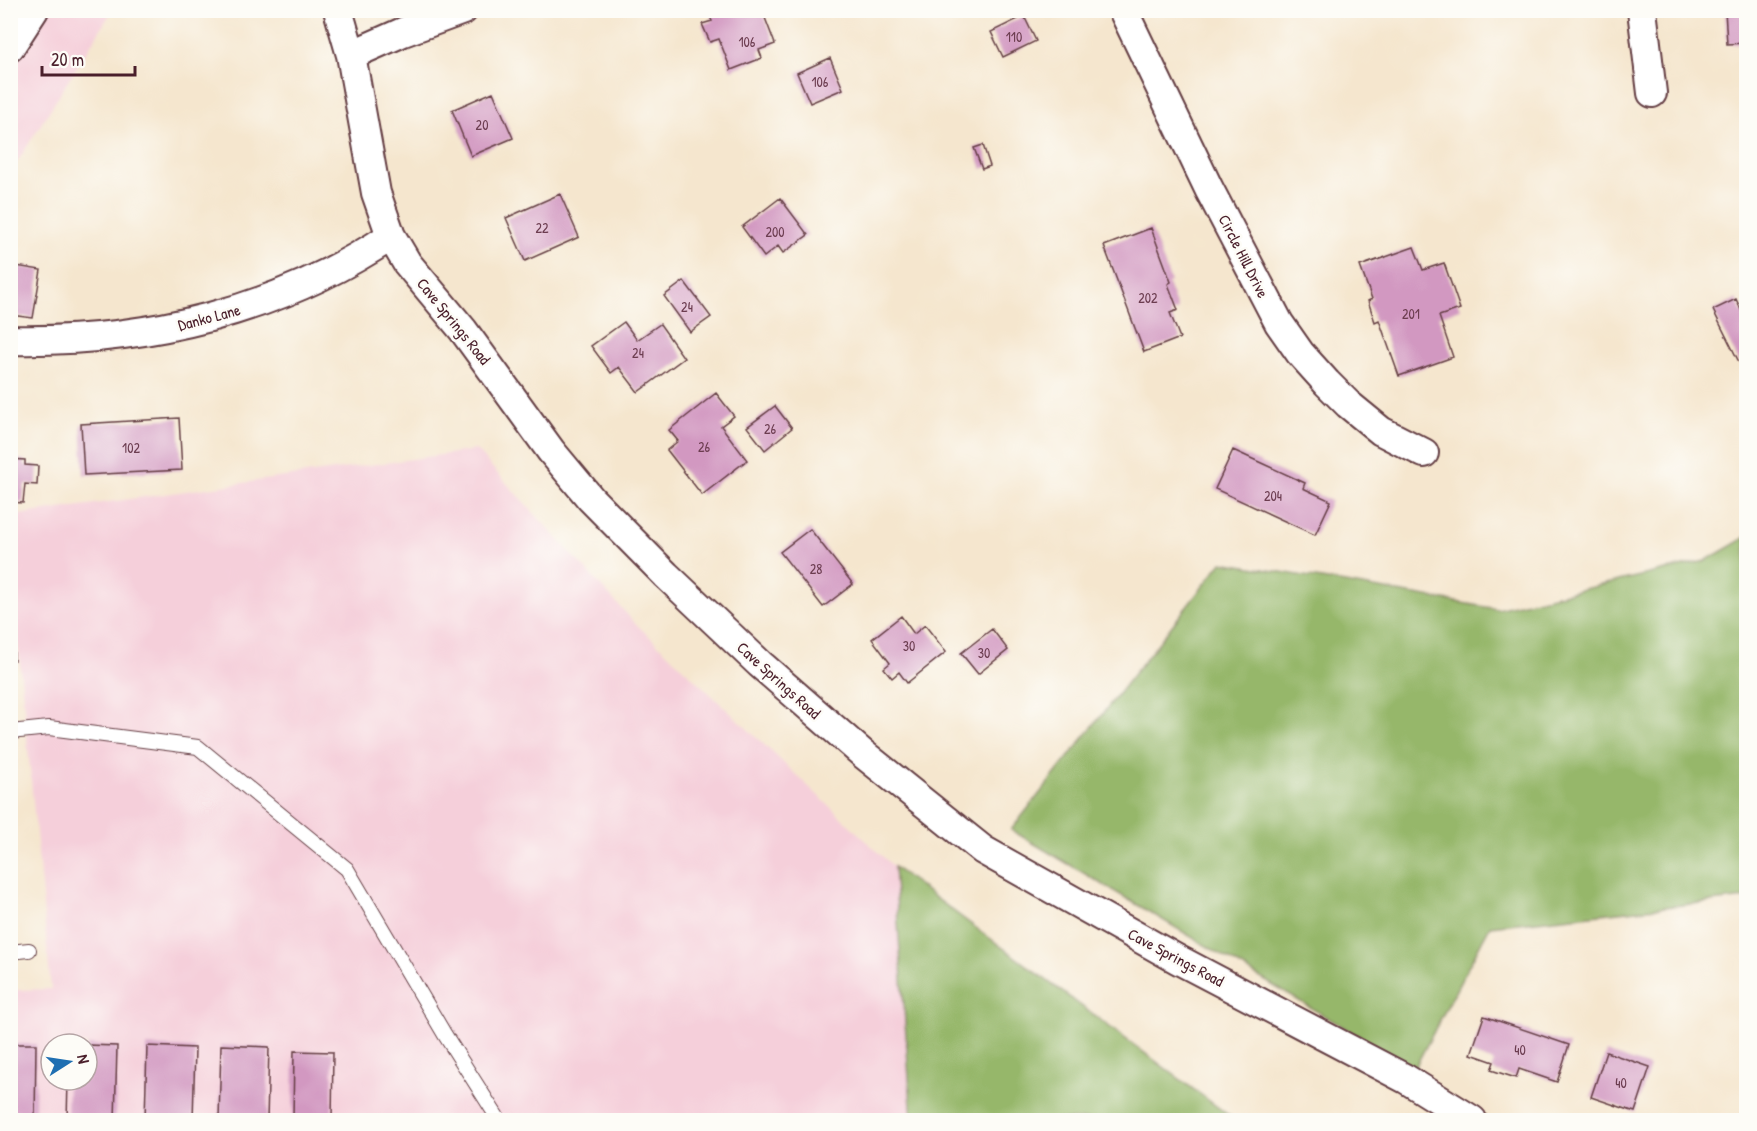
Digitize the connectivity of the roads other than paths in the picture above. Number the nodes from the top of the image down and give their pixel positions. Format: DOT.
graph roads {
  1 [pos="34,10"];
  2 [pos="338,10"];
  3 [pos="463,10"];
  4 [pos="1123,10"];
  5 [pos="1642,10"];
  6 [pos="10,47"];
  7 [pos="351,55"];
  8 [pos="1652,93"];
  9 [pos="391,236"];
  10 [pos="10,340"];
  11 [pos="1424,453"];
  12 [pos="10,732"];
  13 [pos="29,950"];
  14 [pos="10,952"];
  15 [pos="499,1120"];
  16 [pos="1472,1120"];
  1 -- 6 [label="street"];
  2 -- 7 [label="street, Cave Springs Road"];
  3 -- 7 [label="street"];
  4 -- 11 [label="street, Circle Hill Drive"];
  5 -- 8 [label="street"];
  7 -- 9 [label="street, Cave Springs Road"];
  9 -- 10 [label="street, Danko Lane"];
  9 -- 16 [label="street, Cave Springs Road"];
  12 -- 15 [label="lane"];
  13 -- 14 [label="lane"];
}
